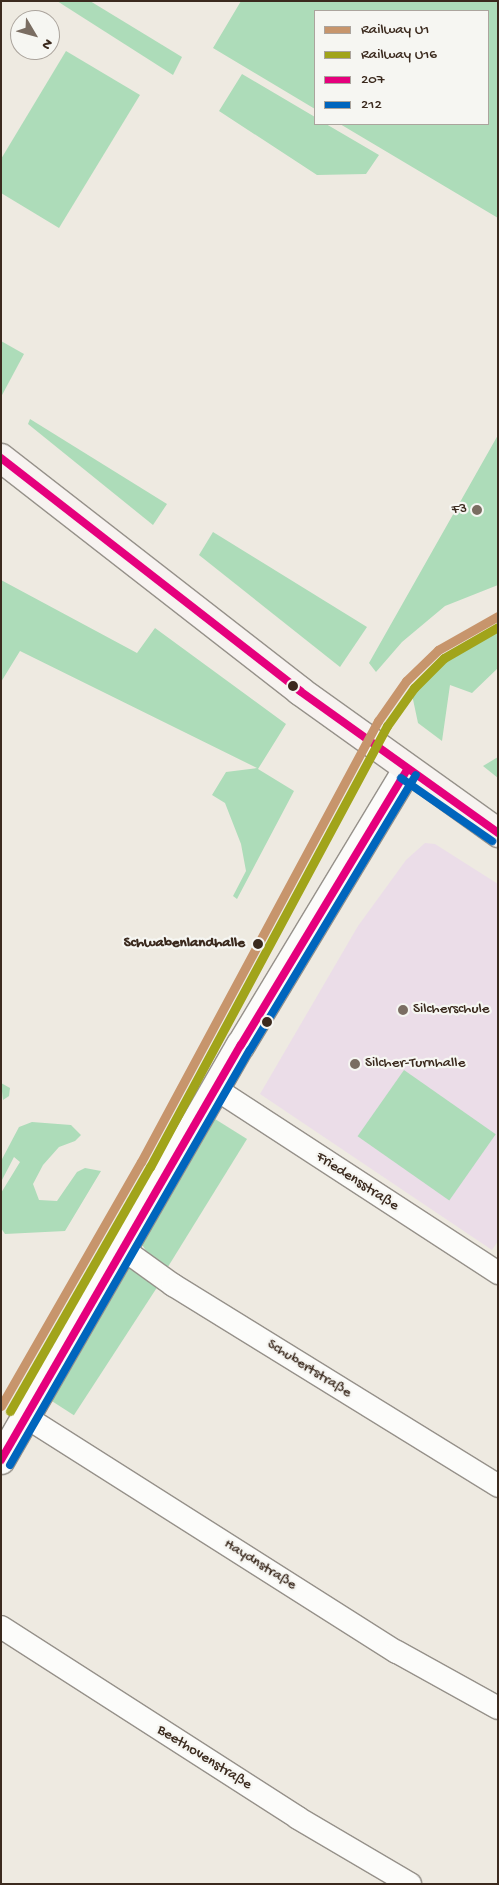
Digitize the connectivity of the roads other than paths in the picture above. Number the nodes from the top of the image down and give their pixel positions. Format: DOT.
graph roads {
  1 [pos="1,458"];
  2 [pos="407,770"];
  3 [pos="498,833"];
  4 [pos="216,1089"];
  5 [pos="123,1250"];
  6 [pos="498,1273"];
  7 [pos="26,1418"];
  8 [pos="1,1460"];
  9 [pos="498,1486"];
  10 [pos="1,1627"];
  11 [pos="498,1708"];
  12 [pos="410,1884"];
  1 -- 2 [label="main road"];
  2 -- 3 [label="main road"];
  2 -- 4 [label="street"];
  4 -- 5 [label="street"];
  4 -- 6 [label="street, Friedensstraße"];
  5 -- 7 [label="street"];
  5 -- 9 [label="street, Schubertstraße"];
  7 -- 8 [label="street"];
  7 -- 11 [label="street, Haydnstraße"];
  10 -- 12 [label="street, Beethovenstraße"];
}
